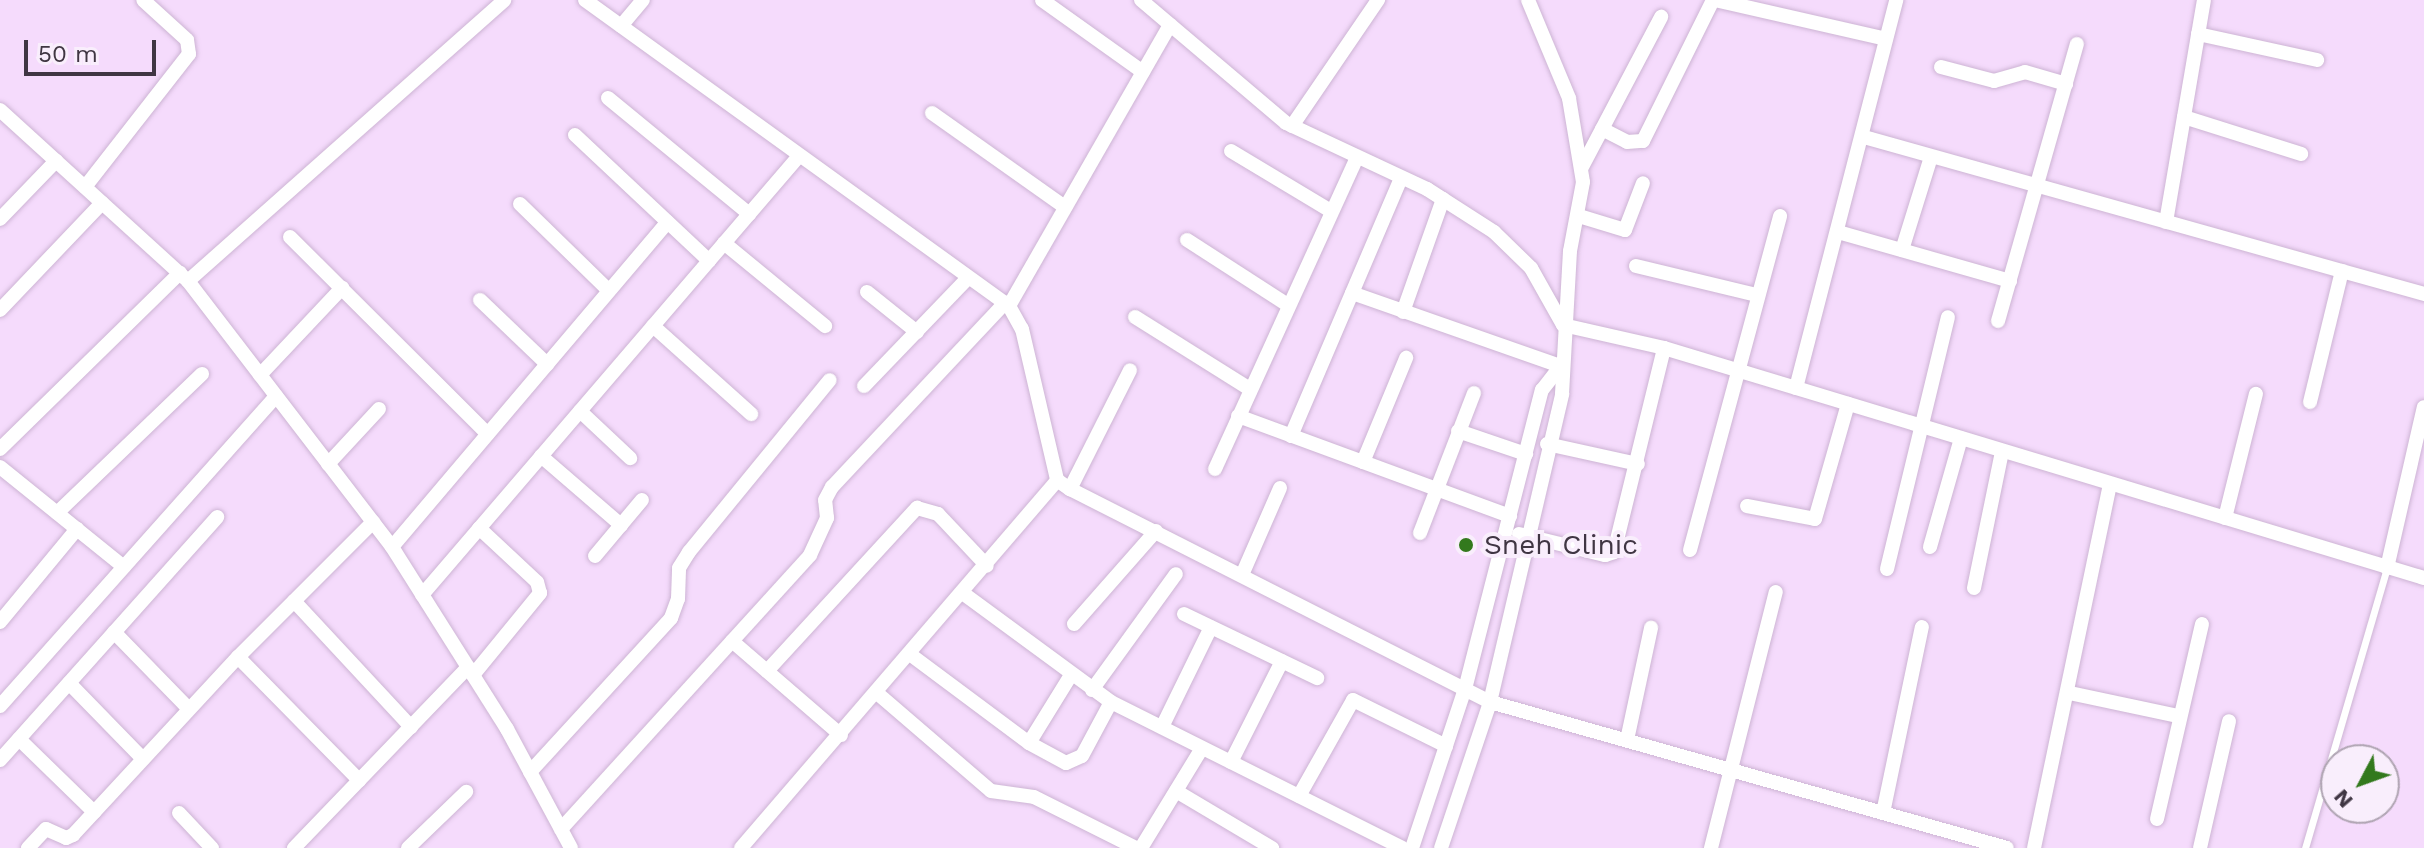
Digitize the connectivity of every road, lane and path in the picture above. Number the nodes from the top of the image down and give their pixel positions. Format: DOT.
graph roads {
  1 [pos="143,0"];
  2 [pos="504,0"];
  3 [pos="585,0"];
  4 [pos="643,0"];
  5 [pos="1042,0"];
  6 [pos="1141,0"];
  7 [pos="1378,0"];
  8 [pos="1528,0"];
  9 [pos="1714,0"];
  10 [pos="1896,0"];
  11 [pos="2204,0"];
  12 [pos="1661,17"];
  13 [pos="1170,25"];
  14 [pos="621,26"];
  15 [pos="2198,34"];
  16 [pos="1886,39"];
  17 [pos="2077,44"];
  18 [pos="2317,60"];
  19 [pos="1941,67"];
  20 [pos="1143,72"];
  21 [pos="2066,84"];
  22 [pos="608,98"];
  23 [pos="0,110"];
  24 [pos="932,113"];
  25 [pos="2184,117"];
  26 [pos="1292,126"];
  27 [pos="1602,129"];
  28 [pos="575,135"];
  29 [pos="1864,137"];
  30 [pos="1231,151"];
  31 [pos="2301,154"];
  32 [pos="799,156"];
  33 [pos="1931,157"];
  34 [pos="1356,159"];
  35 [pos="56,161"];
  36 [pos="1582,167"];
  37 [pos="1401,178"];
  38 [pos="1643,183"];
  39 [pos="85,187"];
  40 [pos="2039,187"];
  41 [pos="1443,199"];
  42 [pos="102,203"];
  43 [pos="520,204"];
  44 [pos="1065,207"];
  45 [pos="1331,211"];
  46 [pos="749,214"];
  47 [pos="1579,216"];
  48 [pos="1780,216"];
  49 [pos="0,219"];
  50 [pos="668,222"];
  51 [pos="2166,222"];
  52 [pos="1838,232"];
  53 [pos="290,237"];
  54 [pos="1187,240"];
  55 [pos="724,243"];
  56 [pos="1902,250"];
  57 [pos="709,261"];
  58 [pos="1636,266"];
  59 [pos="2342,271"];
  60 [pos="184,277"];
  61 [pos="968,278"];
  62 [pos="2010,281"];
  63 [pos="342,288"];
  64 [pos="609,291"];
  65 [pos="867,292"];
  66 [pos="1352,293"];
  67 [pos="2424,294"];
  68 [pos="1757,295"];
  69 [pos="480,300"];
  70 [pos="1007,305"];
  71 [pos="1288,305"];
  72 [pos="0,310"];
  73 [pos="1403,312"];
  74 [pos="1135,317"];
  75 [pos="1948,317"];
  76 [pos="1998,321"];
  77 [pos="1563,325"];
  78 [pos="653,326"];
  79 [pos="825,326"];
  80 [pos="917,332"];
  81 [pos="1664,348"];
  82 [pos="1406,358"];
  83 [pos="547,364"];
  84 [pos="1561,366"];
  85 [pos="1130,370"];
  86 [pos="1736,370"];
  87 [pos="202,374"];
  88 [pos="260,375"];
  89 [pos="830,380"];
  90 [pos="864,386"];
  91 [pos="1796,388"];
  92 [pos="1250,389"];
  93 [pos="1474,393"];
  94 [pos="2256,394"];
  95 [pos="276,396"];
  96 [pos="2310,402"];
  97 [pos="1848,404"];
  98 [pos="2424,407"];
  99 [pos="379,409"];
  100 [pos="580,411"];
  101 [pos="751,414"];
  102 [pos="1238,416"];
  103 [pos="1921,427"];
  104 [pos="1458,431"];
  105 [pos="488,434"];
  106 [pos="1291,436"];
  107 [pos="1961,438"];
  108 [pos="1547,444"];
  109 [pos="0,449"];
  110 [pos="2002,451"];
  111 [pos="1526,454"];
  112 [pos="541,456"];
  113 [pos="630,458"];
  114 [pos="1363,462"];
  115 [pos="328,464"];
  116 [pos="1638,464"];
  117 [pos="0,467"];
  118 [pos="1215,469"];
  119 [pos="1057,480"];
  120 [pos="2110,484"];
  121 [pos="1280,488"];
  122 [pos="1070,489"];
  123 [pos="1436,489"];
  124 [pos="642,500"];
  125 [pos="1747,506"];
  126 [pos="57,513"];
  127 [pos="1510,516"];
  128 [pos="217,517"];
  129 [pos="2225,518"];
  130 [pos="373,522"];
  131 [pos="621,525"];
  132 [pos="479,528"];
  133 [pos="77,529"];
  134 [pos="1156,531"];
  135 [pos="1506,531"];
  136 [pos="1420,533"];
  137 [pos="1526,536"];
  138 [pos="392,547"];
  139 [pos="1930,547"];
  140 [pos="1690,550"];
  141 [pos="595,556"];
  142 [pos="987,566"];
  143 [pos="124,567"];
  144 [pos="2387,568"];
  145 [pos="1887,569"];
  146 [pos="1176,574"];
  147 [pos="1242,575"];
  148 [pos="2424,578"];
  149 [pos="1974,588"];
  150 [pos="1776,592"];
  151 [pos="964,594"];
  152 [pos="422,595"];
  153 [pos="294,601"];
  154 [pos="1184,614"];
  155 [pos="0,622"];
  156 [pos="1074,624"];
  157 [pos="2202,624"];
  158 [pos="1211,627"];
  159 [pos="1922,627"];
  160 [pos="1651,628"];
  161 [pos="114,632"];
  162 [pos="732,641"];
  163 [pos="911,655"];
  164 [pos="238,657"];
  165 [pos="1282,661"];
  166 [pos="470,671"];
  167 [pos="767,671"];
  168 [pos="1071,675"];
  169 [pos="1317,678"];
  170 [pos="69,683"];
  171 [pos="1465,689"];
  172 [pos="1092,690"];
  173 [pos="877,693"];
  174 [pos="2070,693"];
  175 [pos="1111,702"];
  176 [pos="1490,702"];
  177 [pos="0,706"];
  178 [pos="189,709"];
  179 [pos="2178,716"];
  180 [pos="2229,721"];
  181 [pos="411,727"];
  182 [pos="1162,727"];
  183 [pos="841,735"];
  184 [pos="19,739"];
  185 [pos="1627,740"];
  186 [pos="1029,743"];
  187 [pos="1446,746"];
  188 [pos="1202,748"];
  189 [pos="143,759"];
  190 [pos="0,760"];
  191 [pos="1231,762"];
  192 [pos="1730,769"];
  193 [pos="530,772"];
  194 [pos="359,780"];
  195 [pos="1176,791"];
  196 [pos="466,792"];
  197 [pos="1299,796"];
  198 [pos="94,812"];
  199 [pos="179,813"];
  200 [pos="1883,813"];
  201 [pos="2157,819"];
  202 [pos="561,829"];
  203 [pos="419,844"];
  204 [pos="28,848"];
  205 [pos="212,848"];
  206 [pos="294,848"];
  207 [pos="571,848"];
  208 [pos="741,848"];
  209 [pos="1138,848"];
  210 [pos="1272,848"];
  211 [pos="1403,848"];
  212 [pos="1412,848"];
  213 [pos="1441,848"];
  214 [pos="1711,848"];
  215 [pos="2007,848"];
  216 [pos="2034,848"];
  217 [pos="2200,848"];
  218 [pos="2305,848"];
  1 -- 39 [label="street"];
  2 -- 60 [label="street"];
  3 -- 14 [label="street"];
  4 -- 14 [label="street"];
  5 -- 20 [label="street"];
  6 -- 13 [label="street"];
  7 -- 26 [label="street"];
  8 -- 36 [label="street"];
  9 -- 16 [label="street"];
  9 -- 27 [label="street"];
  10 -- 16 [label="street"];
  11 -- 15 [label="street"];
  12 -- 27 [label="street"];
  13 -- 20 [label="street"];
  13 -- 26 [label="street"];
  14 -- 32 [label="street"];
  15 -- 18 [label="street"];
  15 -- 25 [label="street"];
  16 -- 29 [label="street"];
  17 -- 21 [label="street"];
  19 -- 21 [label="street"];
  20 -- 44 [label="street"];
  21 -- 40 [label="street"];
  22 -- 46 [label="street"];
  23 -- 35 [label="street"];
  24 -- 44 [label="street"];
  25 -- 31 [label="street"];
  25 -- 51 [label="street"];
  26 -- 34 [label="street"];
  27 -- 36 [label="street"];
  28 -- 50 [label="street"];
  29 -- 33 [label="street"];
  29 -- 52 [label="street"];
  30 -- 45 [label="street"];
  32 -- 46 [label="street"];
  32 -- 61 [label="street"];
  33 -- 40 [label="street"];
  33 -- 56 [label="street"];
  34 -- 37 [label="street"];
  34 -- 45 [label="street"];
  35 -- 39 [label="street"];
  35 -- 49 [label="street"];
  36 -- 47 [label="street"];
  37 -- 41 [label="street"];
  37 -- 66 [label="street"];
  38 -- 47 [label="street"];
  39 -- 42 [label="street"];
  40 -- 51 [label="street"];
  40 -- 62 [label="street"];
  41 -- 73 [label="street"];
  41 -- 77 [label="street"];
  42 -- 60 [label="street"];
  42 -- 72 [label="street"];
  43 -- 64 [label="street"];
  44 -- 70 [label="street"];
  45 -- 71 [label="street"];
  46 -- 55 [label="street"];
  47 -- 77 [label="street"];
  48 -- 68 [label="street"];
  50 -- 57 [label="street"];
  50 -- 64 [label="street"];
  51 -- 59 [label="street"];
  52 -- 56 [label="street"];
  52 -- 91 [label="street"];
  53 -- 63 [label="street"];
  54 -- 71 [label="street"];
  55 -- 57 [label="street"];
  55 -- 79 [label="street"];
  56 -- 62 [label="street"];
  57 -- 78 [label="street"];
  58 -- 68 [label="street"];
  59 -- 67 [label="street"];
  59 -- 96 [label="street"];
  60 -- 88 [label="street"];
  60 -- 109 [label="street"];
  61 -- 70 [label="street"];
  61 -- 80 [label="street"];
  62 -- 76 [label="street"];
  63 -- 88 [label="street"];
  63 -- 105 [label="street"];
  64 -- 83 [label="street"];
  65 -- 80 [label="street"];
  66 -- 73 [label="street"];
  66 -- 106 [label="street"];
  68 -- 86 [label="street"];
  69 -- 83 [label="street"];
  70 -- 119 [label="street"];
  70 -- 162 [label="street"];
  71 -- 92 [label="street"];
  73 -- 84 [label="street"];
  74 -- 92 [label="street"];
  75 -- 103 [label="street"];
  77 -- 81 [label="street"];
  77 -- 84 [label="street"];
  78 -- 100 [label="street"];
  78 -- 101 [label="street"];
  80 -- 90 [label="street"];
  81 -- 86 [label="street"];
  81 -- 116 [label="street"];
  82 -- 114 [label="street"];
  83 -- 105 [label="street"];
  84 -- 108 [label="street"];
  84 -- 111 [label="street"];
  85 -- 122 [label="street"];
  86 -- 91 [label="street"];
  86 -- 140 [label="street"];
  87 -- 126 [label="street"];
  88 -- 95 [label="street"];
  89 -- 193 [label="street"];
  91 -- 97 [label="street"];
  92 -- 102 [label="street"];
  93 -- 104 [label="street"];
  94 -- 129 [label="street"];
  95 -- 115 [label="street"];
  95 -- 143 [label="street"];
  97 -- 103 [label="street"];
  97 -- 125 [label="street"];
  98 -- 144 [label="street"];
  99 -- 115 [label="street"];
  100 -- 112 [label="street"];
  100 -- 113 [label="street"];
  102 -- 106 [label="street"];
  102 -- 118 [label="street"];
  103 -- 107 [label="street"];
  103 -- 145 [label="street"];
  104 -- 111 [label="street"];
  104 -- 123 [label="street"];
  105 -- 138 [label="street"];
  106 -- 114 [label="street"];
  107 -- 110 [label="street"];
  107 -- 139 [label="street"];
  108 -- 116 [label="street"];
  108 -- 137 [label="street"];
  110 -- 120 [label="street"];
  110 -- 149 [label="street"];
  111 -- 127 [label="street"];
  112 -- 131 [label="street"];
  112 -- 132 [label="street"];
  114 -- 123 [label="street"];
  115 -- 130 [label="street"];
  116 -- 137 [label="street"];
  117 -- 126 [label="street"];
  119 -- 122 [label="street"];
  119 -- 142 [label="street"];
  120 -- 129 [label="street"];
  120 -- 174 [label="street"];
  121 -- 147 [label="street"];
  122 -- 134 [label="street"];
  123 -- 127 [label="street"];
  123 -- 136 [label="street"];
  124 -- 131 [label="street"];
  126 -- 133 [label="street"];
  127 -- 135 [label="street"];
  128 -- 161 [label="street"];
  129 -- 144 [label="street"];
  130 -- 138 [label="street"];
  130 -- 153 [label="street"];
  131 -- 141 [label="street"];
  132 -- 152 [label="street"];
  132 -- 166 [label="street"];
  133 -- 143 [label="street"];
  133 -- 155 [label="street"];
  134 -- 147 [label="street"];
  134 -- 156 [label="street"];
  135 -- 137 [label="street"];
  135 -- 171 [label="street"];
  137 -- 176 [label="street"];
  138 -- 152 [label="street"];
  142 -- 151 [label="street"];
  142 -- 167 [label="street"];
  143 -- 177 [label="street"];
  144 -- 148 [label="street"];
  144 -- 218 [label="lane"];
  146 -- 172 [label="street"];
  147 -- 171 [label="street"];
  150 -- 192 [label="street"];
  151 -- 163 [label="street"];
  151 -- 168 [label="street"];
  152 -- 166 [label="street"];
  153 -- 164 [label="street"];
  153 -- 181 [label="street"];
  154 -- 158 [label="street"];
  157 -- 179 [label="street"];
  158 -- 165 [label="street"];
  158 -- 182 [label="street"];
  159 -- 200 [label="street"];
  160 -- 185 [label="street"];
  161 -- 170 [label="street"];
  161 -- 178 [label="street"];
  162 -- 167 [label="street"];
  162 -- 202 [label="street"];
  163 -- 173 [label="street"];
  163 -- 186 [label="street"];
  164 -- 178 [label="street"];
  164 -- 194 [label="street"];
  165 -- 169 [label="street"];
  165 -- 191 [label="street"];
  166 -- 181 [label="street"];
  166 -- 193 [label="street"];
  167 -- 183 [label="street"];
  168 -- 172 [label="street"];
  168 -- 186 [label="street"];
  170 -- 184 [label="street"];
  170 -- 189 [label="street"];
  171 -- 176 [label="street"];
  171 -- 187 [label="street"];
  172 -- 175 [label="street"];
  173 -- 183 [label="street"];
  173 -- 209 [label="street"];
  174 -- 179 [label="street"];
  174 -- 216 [label="street"];
  175 -- 182 [label="street"];
  175 -- 186 [label="street"];
  176 -- 185 [label="street"];
  176 -- 213 [label="street"];
  178 -- 189 [label="street"];
  179 -- 201 [label="street"];
  180 -- 217 [label="street"];
  181 -- 194 [label="street"];
  182 -- 188 [label="street"];
  183 -- 208 [label="street"];
  184 -- 190 [label="street"];
  184 -- 198 [label="street"];
  185 -- 192 [label="street"];
  187 -- 197 [label="street"];
  187 -- 212 [label="street"];
  188 -- 191 [label="street"];
  188 -- 195 [label="street"];
  189 -- 198 [label="street"];
  191 -- 197 [label="street"];
  192 -- 200 [label="street"];
  192 -- 214 [label="street"];
  193 -- 202 [label="street"];
  194 -- 206 [label="street"];
  195 -- 209 [label="street"];
  195 -- 210 [label="street"];
  196 -- 203 [label="street"];
  197 -- 211 [label="street"];
  198 -- 204 [label="street"];
  199 -- 205 [label="street"];
  200 -- 215 [label="street"];
  202 -- 207 [label="street"];
}
